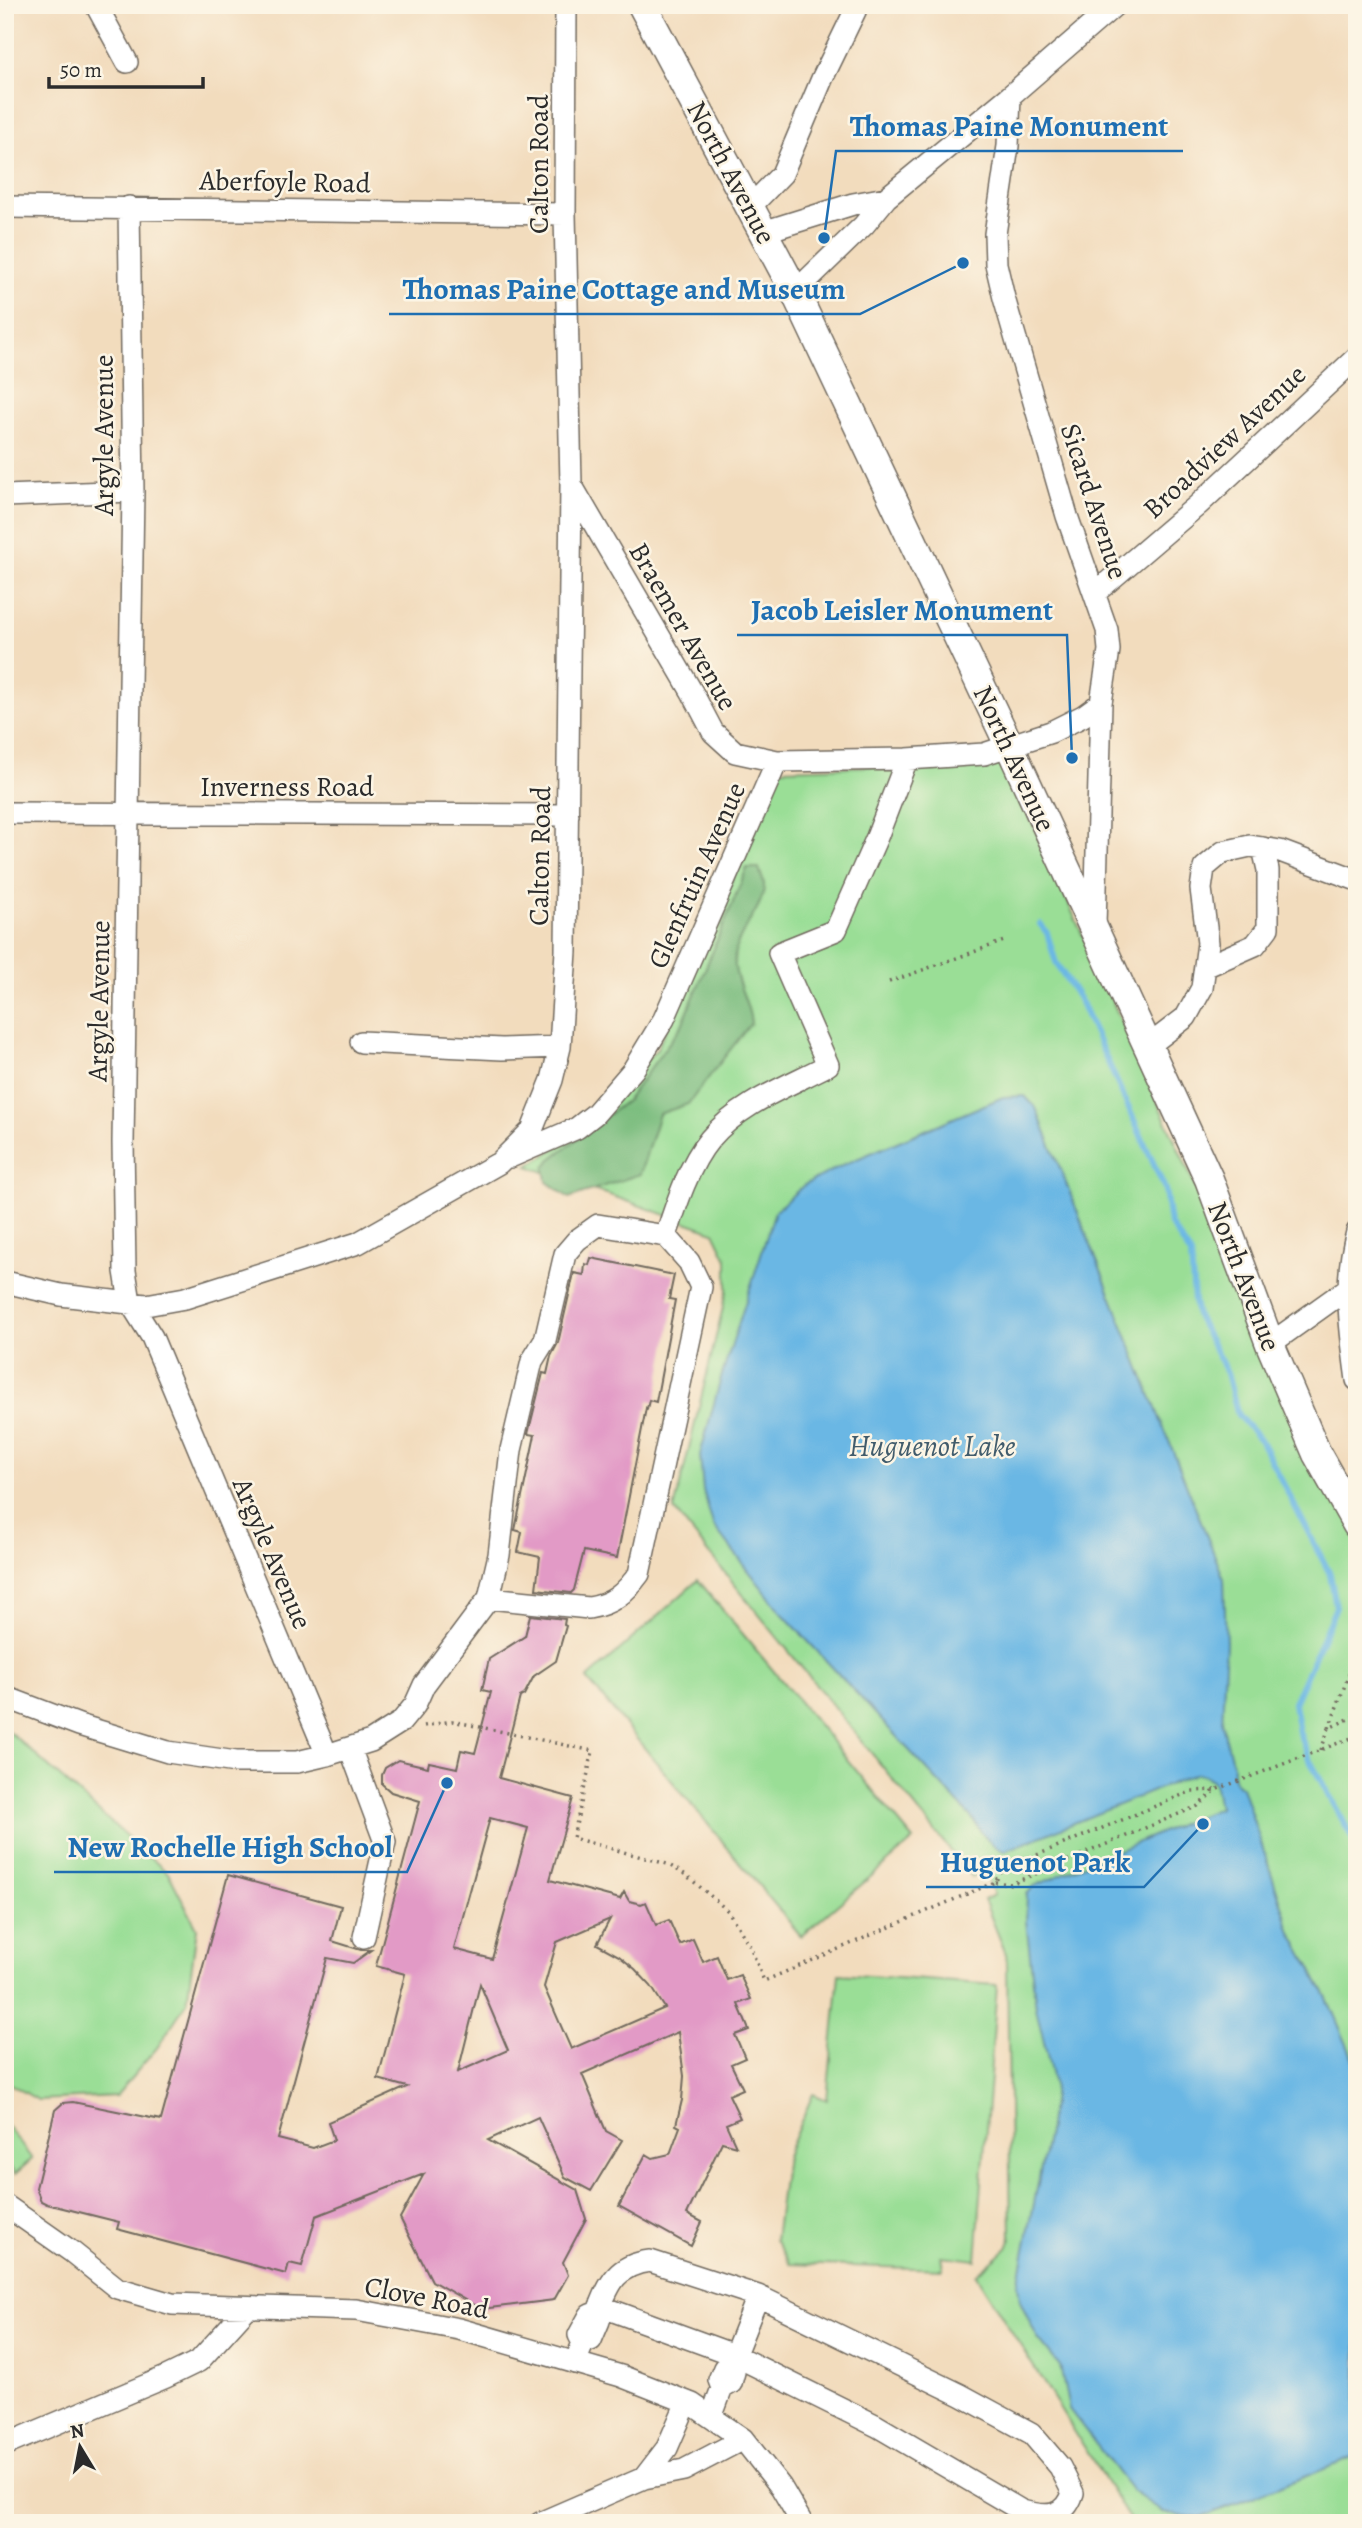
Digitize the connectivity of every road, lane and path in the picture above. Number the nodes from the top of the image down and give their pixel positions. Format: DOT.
graph roads {
  1 [pos="96,5"];
  2 [pos="566,5"];
  3 [pos="642,5"];
  4 [pos="858,5"];
  5 [pos="1115,5"];
  6 [pos="127,62"];
  7 [pos="1010,96"];
  8 [pos="886,198"];
  9 [pos="5,207"];
  10 [pos="129,207"];
  11 [pos="750,207"];
  12 [pos="565,214"];
  13 [pos="763,232"];
  14 [pos="795,292"];
  15 [pos="1357,357"];
  16 [pos="571,484"];
  17 [pos="132,491"];
  18 [pos="5,496"];
  19 [pos="1095,593"];
  20 [pos="1101,703"];
  21 [pos="1010,747"];
  22 [pos="907,759"];
  23 [pos="777,761"];
  24 [pos="5,813"];
  25 [pos="129,813"];
  26 [pos="568,815"];
  27 [pos="1263,848"];
  28 [pos="1357,880"];
  29 [pos="1095,928"];
  30 [pos="1007,940"];
  31 [pos="1205,967"];
  32 [pos="889,982"];
  33 [pos="361,1042"];
  34 [pos="560,1047"];
  35 [pos="1147,1047"];
  36 [pos="499,1163"];
  37 [pos="1357,1232"];
  38 [pos="666,1236"];
  39 [pos="5,1282"];
  40 [pos="1347,1289"];
  41 [pos="130,1302"];
  42 [pos="1270,1345"];
  43 [pos="1357,1380"];
  44 [pos="1357,1525"];
  45 [pos="1357,1592"];
  46 [pos="489,1598"];
  47 [pos="5,1697"];
  48 [pos="1357,1715"];
  49 [pos="418,1727"];
  50 [pos="1329,1728"];
  51 [pos="1357,1736"];
  52 [pos="350,1748"];
  53 [pos="1321,1749"];
  54 [pos="327,1755"];
  55 [pos="1215,1790"];
  56 [pos="995,1882"];
  57 [pos="364,1937"];
  58 [pos="5,2205"];
  59 [pos="758,2296"];
  60 [pos="247,2308"];
  61 [pos="599,2309"];
  62 [pos="732,2359"];
  63 [pos="575,2363"];
  64 [pos="688,2402"];
  65 [pos="712,2416"];
  66 [pos="743,2439"];
  67 [pos="5,2445"];
  68 [pos="644,2478"];
  69 [pos="540,2523"];
  70 [pos="802,2523"];
  1 -- 6 [label="street"];
  2 -- 12 [label="street, Calton Road"];
  3 -- 11 [label="main road, North Avenue"];
  4 -- 11 [label="street"];
  5 -- 7 [label="street"];
  7 -- 8 [label="street"];
  7 -- 19 [label="street, Sicard Avenue"];
  8 -- 13 [label="street"];
  8 -- 14 [label="street"];
  9 -- 10 [label="street, Aberfoyle Road"];
  10 -- 12 [label="street, Aberfoyle Road"];
  10 -- 17 [label="street, Argyle Avenue"];
  11 -- 13 [label="main road, North Avenue"];
  12 -- 16 [label="street, Calton Road"];
  13 -- 14 [label="main road, North Avenue"];
  14 -- 21 [label="main road, North Avenue"];
  15 -- 19 [label="street, Broadview Avenue"];
  16 -- 23 [label="street, Braemer Avenue"];
  16 -- 26 [label="street, Calton Road"];
  17 -- 18 [label="street"];
  17 -- 25 [label="street, Argyle Avenue"];
  19 -- 20 [label="street, Sicard Avenue"];
  20 -- 21 [label="street"];
  20 -- 29 [label="street, Sicard Avenue"];
  21 -- 22 [label="street, Glenfruin Avenue"];
  21 -- 29 [label="main road, North Avenue"];
  22 -- 23 [label="street, Glenfruin Avenue"];
  22 -- 38 [label="street"];
  23 -- 36 [label="street, Glenfruin Avenue"];
  24 -- 25 [label="street, Inverness Road"];
  25 -- 26 [label="street, Inverness Road"];
  25 -- 41 [label="street, Argyle Avenue"];
  26 -- 34 [label="street, Calton Road"];
  27 -- 28 [label="street"];
  27 -- 31 [label="street"];
  27 -- 31 [label="street"];
  29 -- 35 [label="main road, North Avenue"];
  30 -- 32 [label="path"];
  31 -- 35 [label="street"];
  33 -- 34 [label="street"];
  34 -- 36 [label="street, Calton Road"];
  35 -- 42 [label="main road, North Avenue"];
  36 -- 41 [label="street, Calton Road"];
  37 -- 40 [label="street"];
  38 -- 46 [label="street"];
  38 -- 46 [label="street"];
  39 -- 41 [label="street, Calton Road"];
  40 -- 42 [label="street"];
  40 -- 43 [label="street"];
  41 -- 54 [label="street, Argyle Avenue"];
  42 -- 44 [label="main road, North Avenue"];
  45 -- 50 [label="path"];
  46 -- 52 [label="street"];
  47 -- 54 [label="street"];
  48 -- 50 [label="path"];
  49 -- 56 [label="path"];
  50 -- 53 [label="path"];
  51 -- 53 [label="path"];
  52 -- 54 [label="street"];
  52 -- 57 [label="street"];
  53 -- 55 [label="path"];
  55 -- 56 [label="path"];
  55 -- 56 [label="path"];
  58 -- 60 [label="street, Clove Road"];
  59 -- 61 [label="street"];
  59 -- 62 [label="street"];
  59 -- 62 [label="street"];
  60 -- 63 [label="street, Clove Road"];
  60 -- 67 [label="street"];
  61 -- 62 [label="street"];
  61 -- 63 [label="street"];
  62 -- 65 [label="street"];
  63 -- 64 [label="street, Clove Road"];
  64 -- 65 [label="street, Clove Road"];
  64 -- 68 [label="street"];
  65 -- 66 [label="street, Clove Road"];
  66 -- 68 [label="street"];
  66 -- 70 [label="street, Clove Road"];
  68 -- 69 [label="street"];
}
